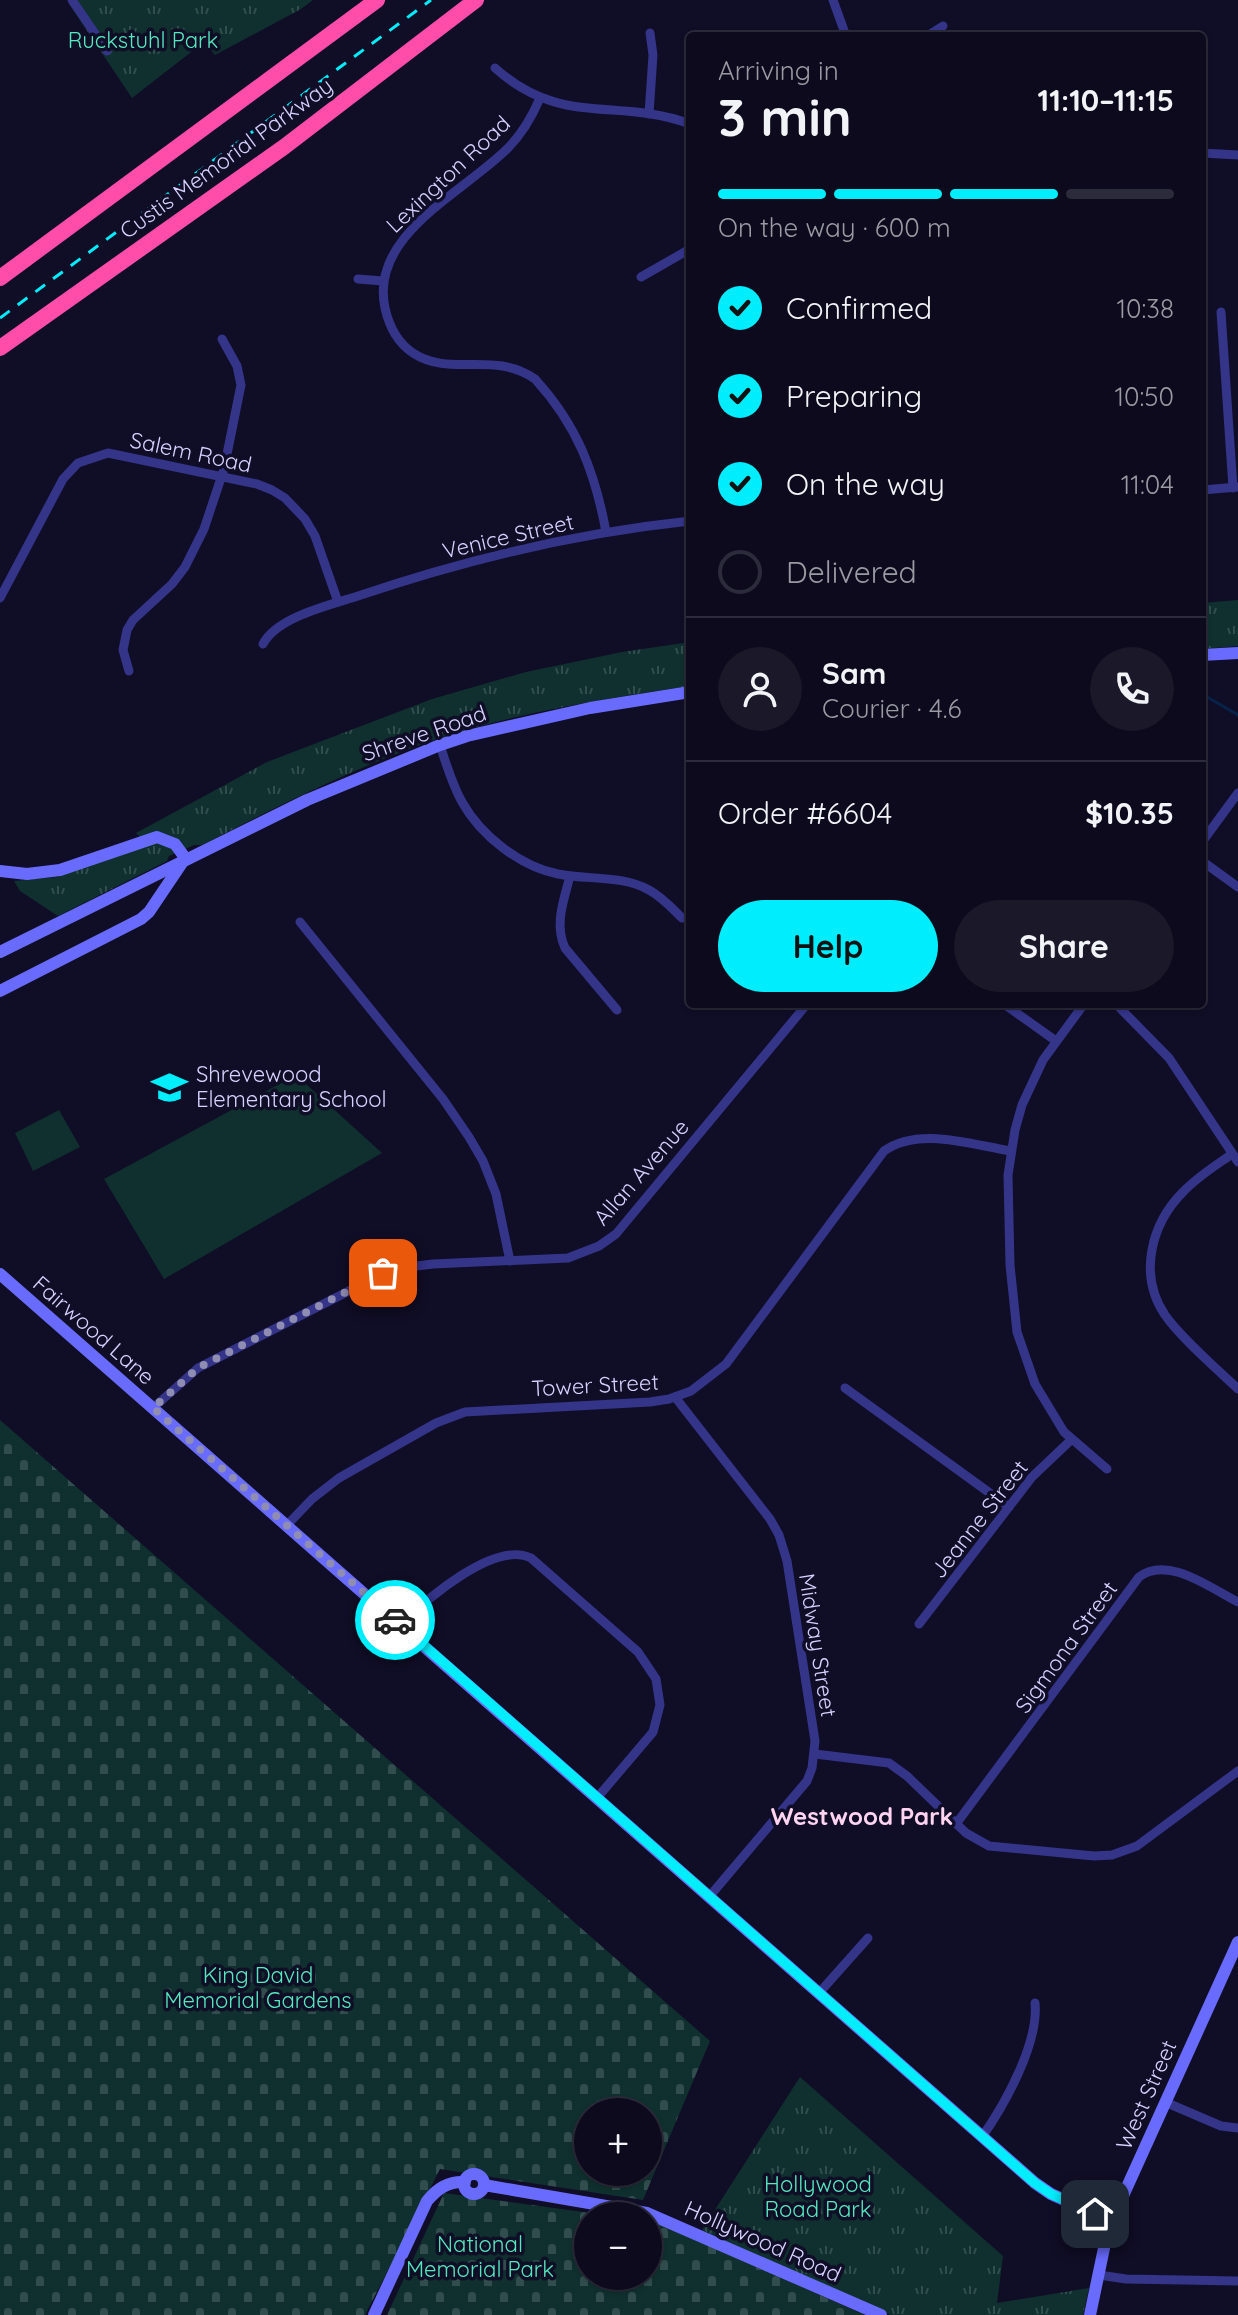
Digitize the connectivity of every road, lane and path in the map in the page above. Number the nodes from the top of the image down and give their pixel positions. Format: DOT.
graph roads {
  1 [pos="72,0"];
  2 [pos="377,0"];
  3 [pos="476,0"];
  4 [pos="833,0"];
  5 [pos="943,26"];
  6 [pos="845,32"];
  7 [pos="933,32"];
  8 [pos="650,33"];
  9 [pos="107,51"];
  10 [pos="495,68"];
  11 [pos="540,98"];
  12 [pos="649,114"];
  13 [pos="686,123"];
  14 [pos="1206,153"];
  15 [pos="1238,155"];
  16 [pos="686,251"];
  17 [pos="641,277"];
  18 [pos="0,278"];
  19 [pos="358,279"];
  20 [pos="383,281"];
  21 [pos="1221,312"];
  22 [pos="222,339"];
  23 [pos="0,348"];
  24 [pos="221,476"];
  25 [pos="1236,488"];
  26 [pos="1206,490"];
  27 [pos="686,522"];
  28 [pos="606,532"];
  29 [pos="0,598"];
  30 [pos="338,602"];
  31 [pos="263,644"];
  32 [pos="1238,653"];
  33 [pos="1206,655"];
  34 [pos="129,671"];
  35 [pos="686,693"];
  36 [pos="440,745"];
  37 [pos="1238,793"];
  38 [pos="1206,837"];
  39 [pos="186,859"];
  40 [pos="1206,864"];
  41 [pos="0,871"];
  42 [pos="570,876"];
  43 [pos="148,877"];
  44 [pos="1238,887"];
  45 [pos="158,898"];
  46 [pos="682,918"];
  47 [pos="300,922"];
  48 [pos="0,952"];
  49 [pos="0,991"];
  50 [pos="804,1008"];
  51 [pos="1010,1008"];
  52 [pos="1081,1008"];
  53 [pos="1120,1008"];
  54 [pos="617,1010"];
  55 [pos="1056,1041"];
  56 [pos="1011,1151"];
  57 [pos="1235,1158"];
  58 [pos="510,1261"];
  59 [pos="0,1274"];
  60 [pos="845,1388"];
  61 [pos="1238,1389"];
  62 [pos="675,1397"];
  63 [pos="153,1408"];
  64 [pos="1071,1440"];
  65 [pos="1107,1469"];
  66 [pos="1009,1507"];
  67 [pos="287,1525"];
  68 [pos="1238,1602"];
  69 [pos="919,1624"];
  70 [pos="400,1625"];
  71 [pos="815,1754"];
  72 [pos="1238,1771"];
  73 [pos="597,1798"];
  74 [pos="956,1824"];
  75 [pos="709,1897"];
  76 [pos="868,1938"];
  77 [pos="1238,1942"];
  78 [pos="819,1993"];
  79 [pos="1035,2003"];
  80 [pos="1165,2102"];
  81 [pos="1238,2128"];
  82 [pos="982,2137"];
  83 [pos="1111,2221"];
  84 [pos="1099,2275"];
  85 [pos="1238,2281"];
  86 [pos="374,2315"];
  87 [pos="881,2315"];
  88 [pos="1090,2315"];
  1 -- 9 [label="street"];
  2 -- 18 [label="highway, Custis Memorial Parkway"];
  3 -- 23 [label="highway, Custis Memorial Parkway"];
  4 -- 6 [label="street"];
  5 -- 7 [label="street"];
  8 -- 12 [label="street"];
  10 -- 11 [label="street"];
  11 -- 12 [label="street"];
  11 -- 20 [label="street, Lexington Road"];
  12 -- 13 [label="street"];
  14 -- 15 [label="street"];
  16 -- 17 [label="street"];
  19 -- 20 [label="street"];
  20 -- 28 [label="street"];
  21 -- 25 [label="street"];
  22 -- 24 [label="street"];
  24 -- 29 [label="street, Salem Road"];
  24 -- 30 [label="street, Salem Road"];
  24 -- 34 [label="street"];
  25 -- 26 [label="street"];
  27 -- 28 [label="street, Venice Street"];
  28 -- 30 [label="street, Venice Street"];
  30 -- 31 [label="street, Venice Street"];
  32 -- 33 [label="street"];
  35 -- 36 [label="street, Shreve Road"];
  36 -- 39 [label="street, Shreve Road"];
  36 -- 42 [label="street"];
  37 -- 38 [label="street"];
  39 -- 41 [label="street"];
  39 -- 43 [label="street, Shreve Road"];
  39 -- 45 [label="street, Shreve Road"];
  40 -- 44 [label="street"];
  42 -- 46 [label="street"];
  42 -- 54 [label="street"];
  43 -- 45 [label="street"];
  43 -- 48 [label="street, Shreve Road"];
  45 -- 49 [label="street, Shreve Road"];
  47 -- 58 [label="street"];
  50 -- 58 [label="street, Allan Avenue"];
  51 -- 55 [label="street"];
  52 -- 55 [label="street"];
  53 -- 57 [label="street"];
  55 -- 56 [label="street"];
  56 -- 62 [label="street, Tower Street"];
  56 -- 64 [label="street"];
  57 -- 61 [label="street"];
  58 -- 63 [label="street, Allan Avenue"];
  59 -- 63 [label="street, Fairwood Lane"];
  60 -- 66 [label="street"];
  62 -- 67 [label="street, Tower Street"];
  62 -- 71 [label="street, Midway Street"];
  63 -- 67 [label="street, Fairwood Lane"];
  64 -- 65 [label="street"];
  64 -- 66 [label="street, Jeanne Street"];
  66 -- 69 [label="street, Jeanne Street"];
  67 -- 70 [label="street, Fairwood Lane"];
  68 -- 74 [label="street, Sigmona Street"];
  70 -- 73 [label="street, Fairwood Lane"];
  70 -- 73 [label="street"];
  71 -- 74 [label="street"];
  71 -- 75 [label="street"];
  72 -- 74 [label="street"];
  73 -- 75 [label="street, Fairwood Lane"];
  75 -- 78 [label="street, Fairwood Lane"];
  76 -- 78 [label="street"];
  77 -- 80 [label="street, West Street"];
  78 -- 82 [label="street, Fairwood Lane"];
  79 -- 82 [label="street"];
  80 -- 81 [label="street"];
  80 -- 83 [label="street, West Street"];
  82 -- 83 [label="street, Fairwood Lane"];
  83 -- 84 [label="street, West Street"];
  84 -- 85 [label="street"];
  84 -- 88 [label="street, West Street"];
  86 -- 87 [label="street, Hollywood Road"];
}
